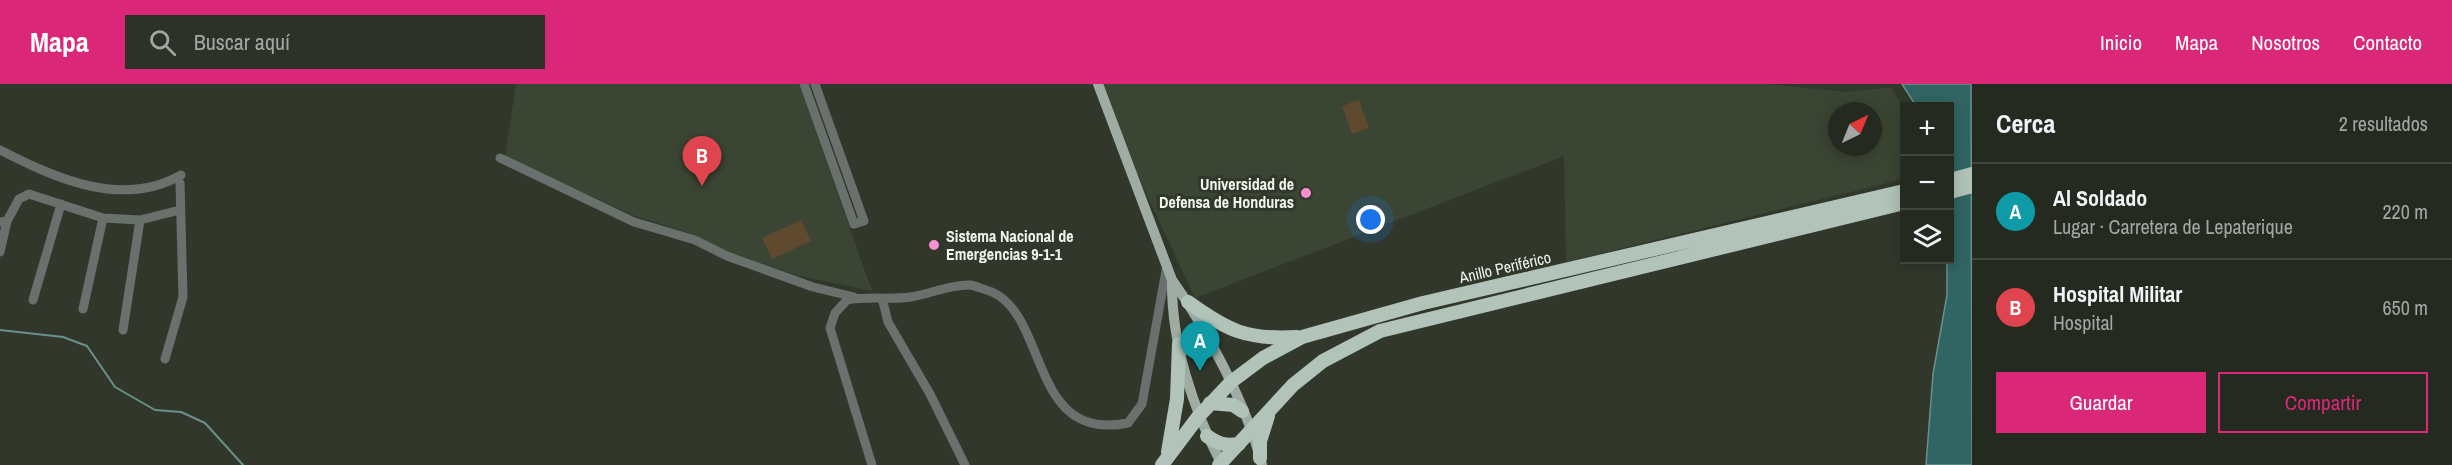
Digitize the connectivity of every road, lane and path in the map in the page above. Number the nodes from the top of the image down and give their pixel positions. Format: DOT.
graph roads {
  1 [pos="804,84"];
  2 [pos="815,84"];
  3 [pos="1098,84"];
  4 [pos="0,150"];
  5 [pos="500,158"];
  6 [pos="1972,174"];
  7 [pos="1954,179"];
  8 [pos="1972,186"];
  9 [pos="1954,191"];
  10 [pos="1899,198"];
  11 [pos="61,204"];
  12 [pos="180,210"];
  13 [pos="103,218"];
  14 [pos="140,220"];
  15 [pos="4,221"];
  16 [pos="0,252"];
  17 [pos="1167,265"];
  18 [pos="1172,280"];
  19 [pos="860,298"];
  20 [pos="882,298"];
  21 [pos="33,300"];
  22 [pos="1188,302"];
  23 [pos="83,309"];
  24 [pos="123,330"];
  25 [pos="1302,337"];
  26 [pos="1179,344"];
  27 [pos="165,359"];
  28 [pos="1231,382"];
  29 [pos="1210,403"];
  30 [pos="1274,406"];
  31 [pos="1242,411"];
  32 [pos="1198,417"];
  33 [pos="1250,432"];
  34 [pos="1207,436"];
  35 [pos="1239,444"];
  36 [pos="1164,461"];
  37 [pos="1261,461"];
  38 [pos="1220,464"];
  39 [pos="872,465"];
  40 [pos="879,465"];
  41 [pos="965,465"];
  1 -- 2 [label="street"];
  3 -- 17 [label="main road"];
  4 -- 12 [label="street"];
  5 -- 19 [label="street"];
  6 -- 7 [label="highway"];
  8 -- 9 [label="highway"];
  10 -- 25 [label="highway, Anillo Periférico"];
  10 -- 30 [label="highway, Anillo Periférico"];
  11 -- 13 [label="street"];
  11 -- 15 [label="street"];
  11 -- 21 [label="street"];
  12 -- 14 [label="street"];
  12 -- 27 [label="street"];
  13 -- 14 [label="street"];
  13 -- 23 [label="street"];
  14 -- 24 [label="street"];
  15 -- 16 [label="street"];
  17 -- 18 [label="main road"];
  17 -- 20 [label="street"];
  18 -- 22 [label="main road"];
  18 -- 26 [label="main road"];
  19 -- 20 [label="street"];
  19 -- 39 [label="street"];
  19 -- 40 [label="street"];
  20 -- 41 [label="street"];
  22 -- 25 [label="highway"];
  22 -- 28 [label="main road"];
  25 -- 28 [label="highway, Anillo Periférico"];
  26 -- 32 [label="main road"];
  26 -- 36 [label="highway"];
  28 -- 29 [label="highway, Anillo Periférico"];
  28 -- 31 [label="main road"];
  29 -- 31 [label="highway"];
  29 -- 32 [label="highway, Anillo Periférico"];
  30 -- 33 [label="highway, Anillo Periférico"];
  30 -- 37 [label="highway"];
  31 -- 33 [label="main road"];
  32 -- 34 [label="main road"];
  32 -- 36 [label="highway, Anillo Periférico"];
  33 -- 35 [label="highway, Anillo Periférico"];
  33 -- 37 [label="main road"];
  34 -- 35 [label="highway"];
  34 -- 38 [label="main road"];
  35 -- 38 [label="highway, Anillo Periférico"];
}
